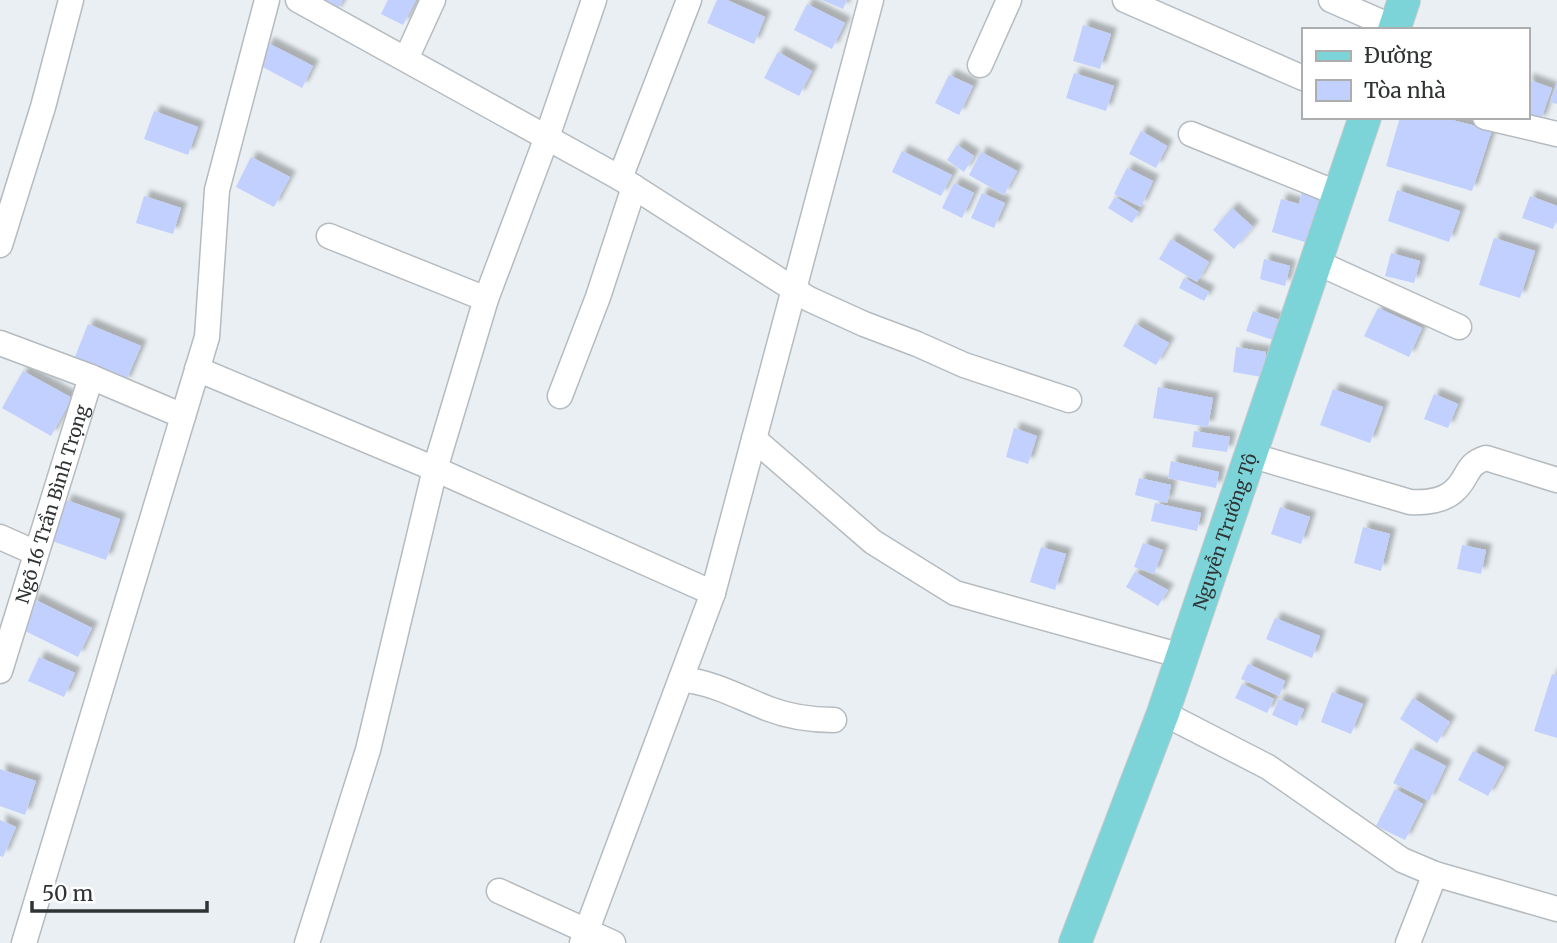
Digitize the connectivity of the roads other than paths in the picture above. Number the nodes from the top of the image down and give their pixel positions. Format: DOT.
graph roads {
  1 [pos="71,0"];
  2 [pos="267,0"];
  3 [pos="298,0"];
  4 [pos="433,0"];
  5 [pos="594,0"];
  6 [pos="689,0"];
  7 [pos="871,0"];
  8 [pos="1009,0"];
  9 [pos="1125,0"];
  10 [pos="1331,0"];
  11 [pos="1398,19"];
  12 [pos="406,59"];
  13 [pos="980,65"];
  14 [pos="1302,78"];
  15 [pos="1364,119"];
  16 [pos="1493,119"];
  17 [pos="1191,134"];
  18 [pos="1557,134"];
  19 [pos="547,137"];
  20 [pos="627,182"];
  21 [pos="1339,194"];
  22 [pos="329,236"];
  23 [pos="0,245"];
  24 [pos="1316,262"];
  25 [pos="793,290"];
  26 [pos="486,299"];
  27 [pos="1459,327"];
  28 [pos="0,342"];
  29 [pos="197,369"];
  30 [pos="91,377"];
  31 [pos="561,396"];
  32 [pos="1069,400"];
  33 [pos="183,416"];
  34 [pos="754,439"];
  35 [pos="1250,455"];
  36 [pos="435,469"];
  37 [pos="1557,480"];
  38 [pos="0,537"];
  39 [pos="36,553"];
  40 [pos="713,593"];
  41 [pos="1182,656"];
  42 [pos="0,671"];
  43 [pos="681,679"];
  44 [pos="1163,713"];
  45 [pos="834,720"];
  46 [pos="1435,874"];
  47 [pos="499,891"];
  48 [pos="1557,909"];
  49 [pos="585,937"];
  50 [pos="23,943"];
  51 [pos="307,943"];
  52 [pos="613,943"];
  53 [pos="1075,943"];
  54 [pos="1408,943"];
  1 -- 23 [label="street"];
  2 -- 29 [label="street"];
  3 -- 12 [label="street"];
  4 -- 12 [label="street"];
  5 -- 19 [label="street"];
  6 -- 20 [label="street"];
  7 -- 25 [label="street"];
  8 -- 13 [label="street"];
  9 -- 14 [label="street"];
  10 -- 11 [label="street"];
  12 -- 19 [label="street"];
  15 -- 21 [label="main road, Nguyễn Trường Tộ"];
  16 -- 18 [label="street"];
  17 -- 21 [label="street"];
  19 -- 20 [label="street"];
  19 -- 26 [label="street"];
  20 -- 25 [label="street"];
  20 -- 31 [label="street"];
  21 -- 24 [label="main road, Nguyễn Trường Tộ"];
  22 -- 26 [label="street"];
  24 -- 27 [label="street"];
  24 -- 35 [label="main road, Nguyễn Trường Tộ"];
  25 -- 32 [label="street"];
  25 -- 34 [label="street"];
  26 -- 36 [label="street"];
  28 -- 30 [label="street"];
  29 -- 33 [label="street"];
  29 -- 36 [label="street"];
  30 -- 33 [label="street"];
  30 -- 39 [label="street, Ngõ 16 Trần Bình Trọng"];
  33 -- 50 [label="street"];
  34 -- 40 [label="street"];
  34 -- 41 [label="street"];
  35 -- 37 [label="street"];
  35 -- 41 [label="main road, Nguyễn Trường Tộ"];
  36 -- 40 [label="street"];
  36 -- 51 [label="street"];
  38 -- 39 [label="street"];
  39 -- 42 [label="street, Ngõ 16 Trần Bình Trọng"];
  40 -- 43 [label="street"];
  41 -- 44 [label="main road, Nguyễn Trường Tộ"];
  43 -- 45 [label="street"];
  43 -- 49 [label="street"];
  44 -- 46 [label="street"];
  44 -- 53 [label="main road, Nguyễn Trường Tộ"];
  46 -- 48 [label="street"];
  46 -- 54 [label="street"];
  47 -- 49 [label="street"];
  49 -- 52 [label="street"];
}
